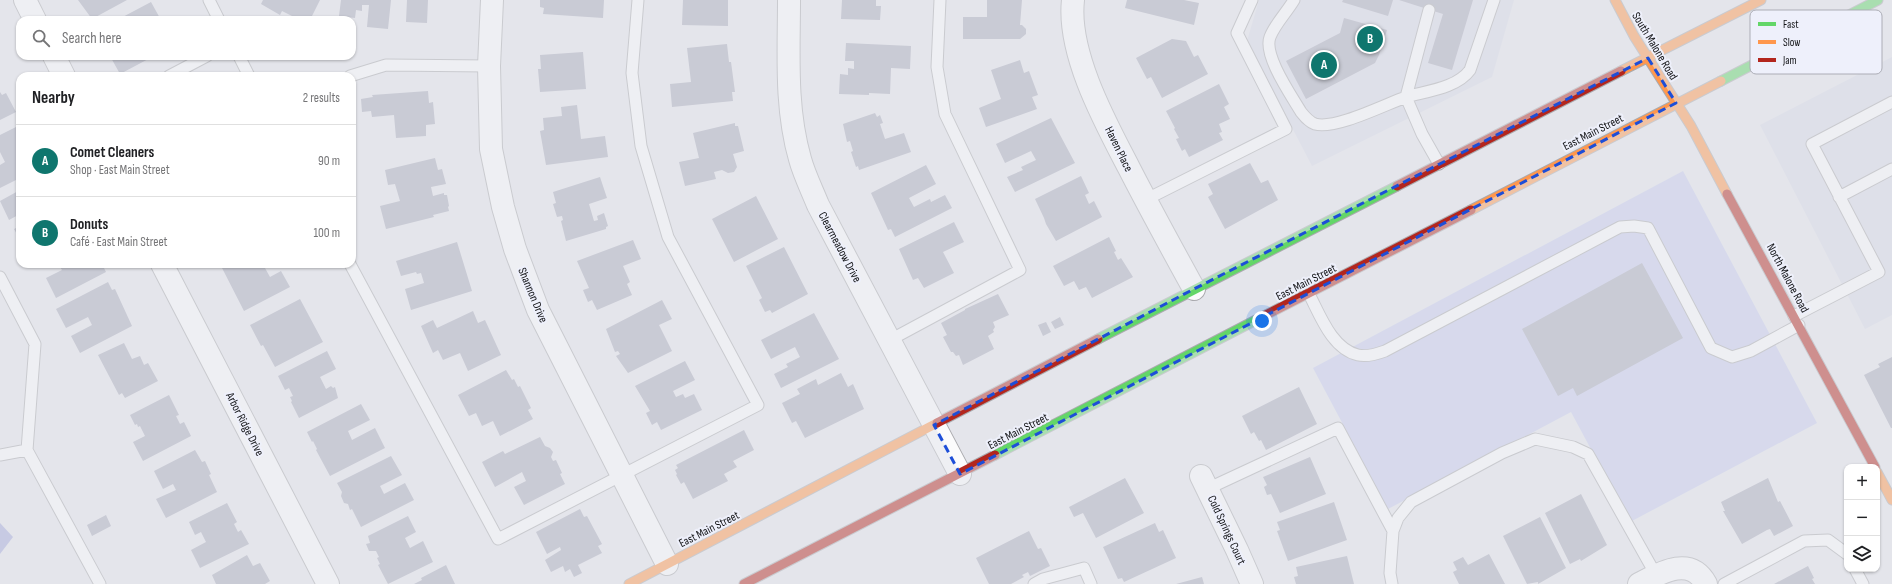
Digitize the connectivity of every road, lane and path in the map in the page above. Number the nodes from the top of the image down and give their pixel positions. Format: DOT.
graph roads {
  1 [pos="25,0"];
  2 [pos="209,0"];
  3 [pos="492,0"];
  4 [pos="638,0"];
  5 [pos="789,0"];
  6 [pos="940,0"];
  7 [pos="1073,0"];
  8 [pos="1252,0"];
  9 [pos="1294,0"];
  10 [pos="1494,0"];
  11 [pos="1615,0"];
  12 [pos="1760,0"];
  13 [pos="1878,0"];
  14 [pos="1429,10"];
  15 [pos="1858,10"];
  16 [pos="33,16"];
  17 [pos="217,16"];
  18 [pos="1648,58"];
  19 [pos="56,60"];
  20 [pos="199,60"];
  21 [pos="241,60"];
  22 [pos="1750,65"];
  23 [pos="489,66"];
  24 [pos="62,72"];
  25 [pos="177,72"];
  26 [pos="247,72"];
  27 [pos="356,74"];
  28 [pos="1406,97"];
  29 [pos="1892,102"];
  30 [pos="1676,103"];
  31 [pos="1439,164"];
  32 [pos="1892,169"];
  33 [pos="1839,196"];
  34 [pos="1145,200"];
  35 [pos="164,268"];
  36 [pos="352,268"];
  37 [pos="0,277"];
  38 [pos="1194,289"];
  39 [pos="1309,294"];
  40 [pos="1797,321"];
  41 [pos="890,340"];
  42 [pos="934,425"];
  43 [pos="27,450"];
  44 [pos="0,455"];
  45 [pos="960,474"];
  46 [pos="623,475"];
  47 [pos="1884,480"];
  48 [pos="1204,482"];
  49 [pos="1393,531"];
  50 [pos="1844,552"];
  51 [pos="667,564"];
  52 [pos="1857,572"];
  53 [pos="1648,579"];
  54 [pos="100,584"];
  55 [pos="328,584"];
  56 [pos="629,584"];
  57 [pos="744,584"];
  58 [pos="1034,584"];
  59 [pos="1091,584"];
  60 [pos="1252,584"];
  61 [pos="1392,584"];
  62 [pos="1706,584"];
  63 [pos="1724,584"];
  64 [pos="1863,584"];
  1 -- 16 [label="street"];
  2 -- 17 [label="lane"];
  3 -- 23 [label="street, Shannon Drive"];
  4 -- 46 [label="lane"];
  5 -- 41 [label="street, Clearmeadow Drive"];
  6 -- 41 [label="lane"];
  7 -- 34 [label="street, Haven Place"];
  8 -- 34 [label="lane"];
  9 -- 28 [label="lane"];
  10 -- 28 [label="lane"];
  11 -- 18 [label="main road, South Malone Road"];
  12 -- 18 [label="main road, East Main Street"];
  13 -- 15 [label="main road, East Main Street"];
  14 -- 28 [label="lane"];
  18 -- 30 [label="main road, South Malone Road"];
  18 -- 31 [label="main road, East Main Street"];
  19 -- 24 [label="street"];
  20 -- 25 [label="lane"];
  21 -- 26 [label="lane"];
  22 -- 30 [label="main road, East Main Street"];
  23 -- 27 [label="lane"];
  23 -- 46 [label="street, Shannon Drive"];
  28 -- 31 [label="lane"];
  29 -- 33 [label="lane"];
  30 -- 39 [label="main road, East Main Street"];
  30 -- 40 [label="main road, North Malone Road"];
  31 -- 38 [label="main road, East Main Street"];
  32 -- 33 [label="lane"];
  33 -- 40 [label="lane"];
  34 -- 38 [label="street, Haven Place"];
  35 -- 55 [label="street, Arbor Ridge Drive"];
  36 -- 46 [label="lane"];
  37 -- 43 [label="lane"];
  38 -- 42 [label="main road, East Main Street"];
  39 -- 40 [label="lane"];
  39 -- 45 [label="main road, East Main Street"];
  40 -- 47 [label="main road, North Malone Road"];
  41 -- 42 [label="street, Clearmeadow Drive"];
  42 -- 45 [label="street, Clearmeadow Drive"];
  42 -- 51 [label="main road, East Main Street"];
  43 -- 44 [label="lane"];
  43 -- 54 [label="lane"];
  45 -- 57 [label="main road, East Main Street"];
  46 -- 51 [label="street, Shannon Drive"];
  48 -- 49 [label="lane"];
  48 -- 60 [label="street, Cold Springs Court"];
  49 -- 53 [label="lane"];
  49 -- 61 [label="lane"];
  50 -- 63 [label="lane"];
  51 -- 56 [label="main road, East Main Street"];
  52 -- 64 [label="lane"];
  53 -- 62 [label="street"];
  58 -- 59 [label="lane"];
}
